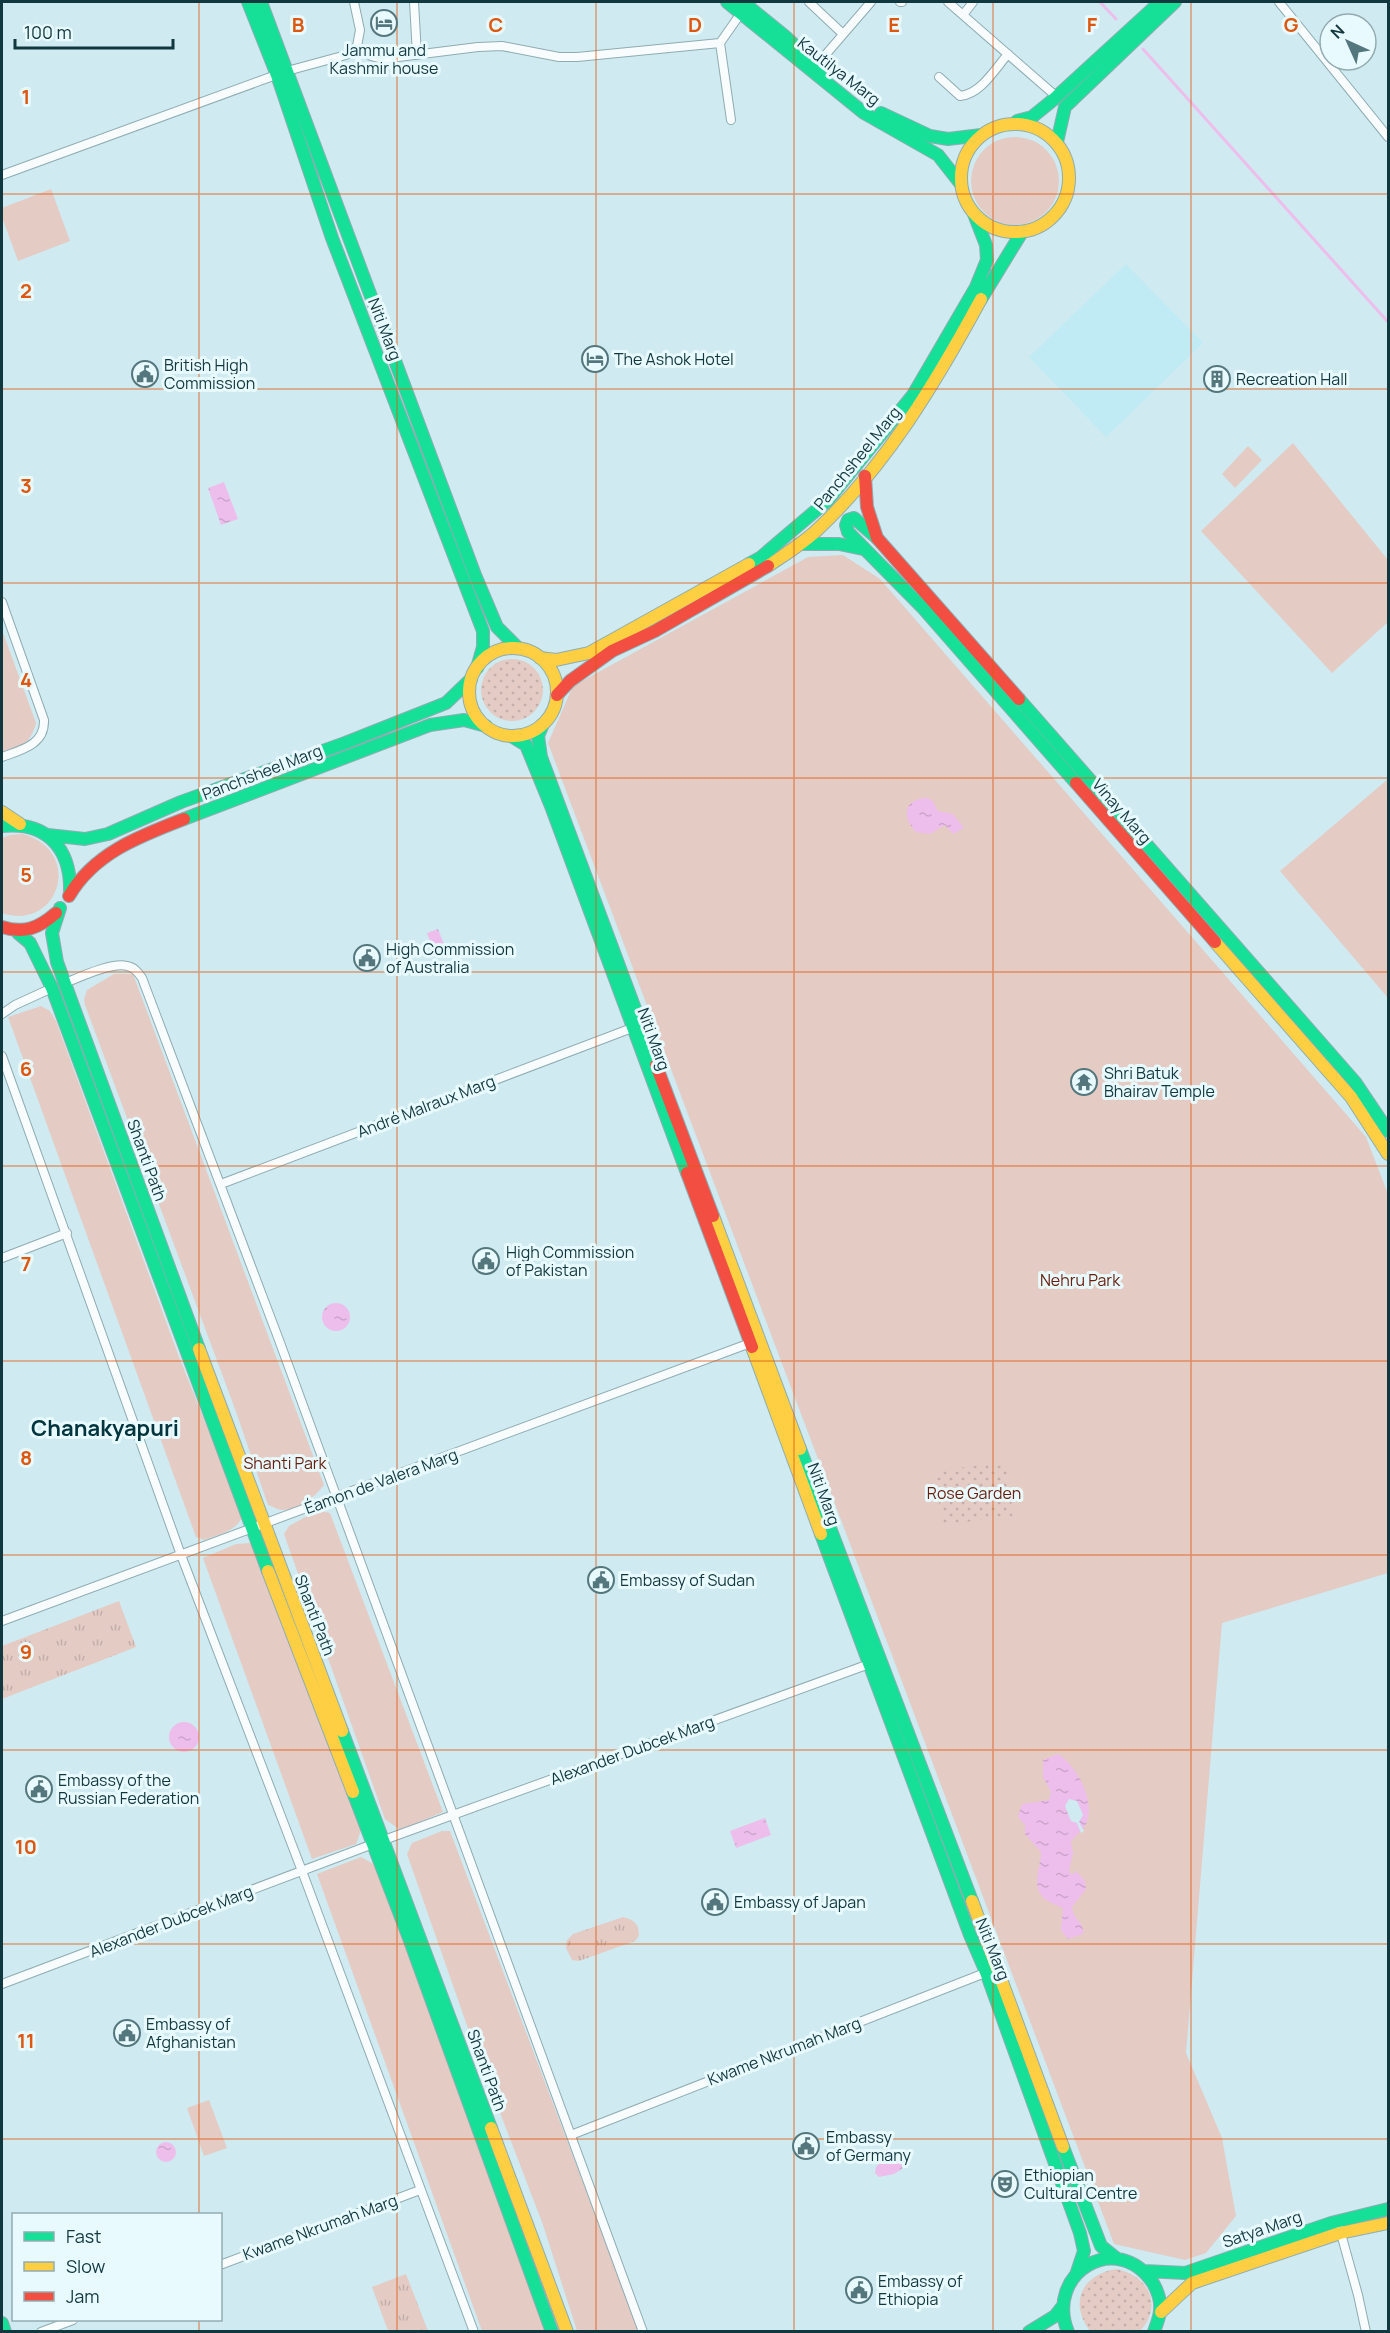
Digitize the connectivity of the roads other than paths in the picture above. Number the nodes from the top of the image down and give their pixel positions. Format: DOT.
graph roads {
  1 [pos="248,2"];
  2 [pos="261,2"];
  3 [pos="354,2"];
  4 [pos="414,2"];
  5 [pos="727,2"];
  6 [pos="809,2"];
  7 [pos="871,2"];
  8 [pos="948,2"];
  9 [pos="973,2"];
  10 [pos="1175,2"];
  11 [pos="1279,2"];
  12 [pos="1154,3"];
  13 [pos="742,7"];
  14 [pos="963,15"];
  15 [pos="843,34"];
  16 [pos="720,43"];
  17 [pos="357,46"];
  18 [pos="1008,54"];
  19 [pos="417,55"];
  20 [pos="813,69"];
  21 [pos="282,73"];
  22 [pos="939,77"];
  23 [pos="1057,97"];
  24 [pos="731,120"];
  25 [pos="1007,123"];
  26 [pos="981,135"];
  27 [pos="1389,137"];
  28 [pos="1057,142"];
  29 [pos="2,175"];
  30 [pos="960,183"];
  31 [pos="974,214"];
  32 [pos="1022,232"];
  33 [pos="865,476"];
  34 [pos="877,538"];
  35 [pos="798,544"];
  36 [pos="863,549"];
  37 [pos="2,602"];
  38 [pos="518,648"];
  39 [pos="540,658"];
  40 [pos="477,668"];
  41 [pos="471,679"];
  42 [pos="557,695"];
  43 [pos="543,724"];
  44 [pos="486,726"];
  45 [pos="511,736"];
  46 [pos="2,757"];
  47 [pos="2,812"];
  48 [pos="20,824"];
  49 [pos="2,826"];
  50 [pos="48,835"];
  51 [pos="69,896"];
  52 [pos="60,908"];
  53 [pos="2,927"];
  54 [pos="18,933"];
  55 [pos="65,983"];
  56 [pos="52,988"];
  57 [pos="2,1014"];
  58 [pos="632,1028"];
  59 [pos="2,1056"];
  60 [pos="1389,1131"];
  61 [pos="1389,1154"];
  62 [pos="220,1184"];
  63 [pos="67,1233"];
  64 [pos="2,1258"];
  65 [pos="754,1342"];
  66 [pos="336,1498"];
  67 [pos="257,1527"];
  68 [pos="181,1555"];
  69 [pos="2,1621"];
  70 [pos="874,1662"];
  71 [pos="453,1816"];
  72 [pos="379,1842"];
  73 [pos="302,1871"];
  74 [pos="992,1970"];
  75 [pos="2,1984"];
  76 [pos="571,2135"];
  77 [pos="420,2190"];
  78 [pos="1389,2209"];
  79 [pos="1389,2223"];
  80 [pos="1340,2227"];
  81 [pos="1116,2258"];
  82 [pos="222,2264"];
  83 [pos="1145,2271"];
  84 [pos="1077,2272"];
  85 [pos="1062,2307"];
  86 [pos="1161,2312"];
  87 [pos="68,2321"];
  88 [pos="2,2323"];
  89 [pos="5,2331"];
  90 [pos="41,2331"];
  91 [pos="474,2331"];
  92 [pos="552,2331"];
  93 [pos="567,2331"];
  94 [pos="643,2331"];
  95 [pos="1029,2331"];
  96 [pos="1068,2331"];
  97 [pos="1154,2331"];
  98 [pos="1366,2331"];
  1 -- 21 [label="main road, Niti Marg"];
  2 -- 21 [label="main road, Niti Marg"];
  3 -- 17 [label="street"];
  4 -- 19 [label="street"];
  5 -- 13 [label="main road, Kautilya Marg"];
  6 -- 15 [label="street"];
  7 -- 15 [label="street"];
  8 -- 14 [label="street"];
  9 -- 14 [label="street"];
  10 -- 28 [label="main road"];
  11 -- 27 [label="street"];
  12 -- 23 [label="main road"];
  13 -- 16 [label="street"];
  13 -- 20 [label="main road, Kautilya Marg"];
  14 -- 18 [label="street"];
  15 -- 20 [label="street"];
  16 -- 19 [label="street"];
  16 -- 24 [label="street"];
  17 -- 19 [label="street"];
  17 -- 21 [label="street"];
  18 -- 22 [label="street"];
  18 -- 23 [label="street"];
  20 -- 26 [label="main road, Kautilya Marg"];
  20 -- 30 [label="main road, Kautilya Marg"];
  21 -- 29 [label="street"];
  21 -- 38 [label="main road, Niti Marg"];
  21 -- 40 [label="main road, Niti Marg"];
  23 -- 25 [label="main road"];
  25 -- 26 [label="main road"];
  25 -- 28 [label="main road"];
  26 -- 30 [label="main road"];
  28 -- 32 [label="main road"];
  30 -- 31 [label="main road"];
  31 -- 32 [label="main road"];
  31 -- 39 [label="main road, Panchsheel Marg"];
  32 -- 33 [label="main road, Panchsheel Marg"];
  33 -- 34 [label="main road, Vinay Marg"];
  33 -- 35 [label="main road, Panchsheel Marg"];
  34 -- 36 [label="main road, Vinay Marg"];
  34 -- 60 [label="main road, Vinay Marg"];
  35 -- 36 [label="main road"];
  35 -- 42 [label="main road, Panchsheel Marg"];
  36 -- 61 [label="main road, Vinay Marg"];
  37 -- 46 [label="street"];
  38 -- 39 [label="main road"];
  38 -- 40 [label="main road"];
  39 -- 42 [label="main road"];
  40 -- 41 [label="main road"];
  41 -- 44 [label="main road"];
  41 -- 50 [label="main road, Panchsheel Marg"];
  42 -- 43 [label="main road"];
  43 -- 45 [label="main road"];
  43 -- 65 [label="main road, Niti Marg"];
  44 -- 45 [label="main road"];
  44 -- 51 [label="main road, Panchsheel Marg"];
  45 -- 58 [label="main road, Niti Marg"];
  47 -- 48 [label="main road"];
  48 -- 49 [label="main road"];
  48 -- 50 [label="main road"];
  50 -- 51 [label="main road"];
  51 -- 52 [label="main road, Panchsheel Marg"];
  52 -- 54 [label="main road"];
  52 -- 55 [label="main road, Shanti Path"];
  53 -- 54 [label="main road"];
  54 -- 56 [label="main road, Shanti Path"];
  55 -- 62 [label="street"];
  55 -- 67 [label="main road, Shanti Path"];
  56 -- 57 [label="street"];
  56 -- 67 [label="main road, Shanti Path"];
  58 -- 62 [label="street, André Malraux Marg"];
  58 -- 65 [label="main road, Niti Marg"];
  59 -- 63 [label="street"];
  62 -- 66 [label="street"];
  63 -- 64 [label="street"];
  63 -- 68 [label="street"];
  65 -- 66 [label="street, Éamon de Valera Marg"];
  65 -- 70 [label="main road, Niti Marg"];
  66 -- 67 [label="street, Éamon de Valera Marg"];
  66 -- 71 [label="street"];
  67 -- 68 [label="street, Éamon de Valera Marg"];
  67 -- 72 [label="main road, Shanti Path"];
  68 -- 69 [label="street, Éamon de Valera Marg"];
  68 -- 73 [label="street"];
  70 -- 71 [label="street, Alexander Dubcek Marg"];
  70 -- 74 [label="main road, Niti Marg"];
  71 -- 72 [label="street, Alexander Dubcek Marg"];
  71 -- 76 [label="street"];
  72 -- 73 [label="street, Alexander Dubcek Marg"];
  72 -- 92 [label="main road, Shanti Path"];
  72 -- 93 [label="main road, Shanti Path"];
  73 -- 75 [label="street, Alexander Dubcek Marg"];
  73 -- 77 [label="street"];
  74 -- 76 [label="street, Kwame Nkrumah Marg"];
  74 -- 81 [label="main road, Niti Marg"];
  74 -- 84 [label="main road, Niti Marg"];
  76 -- 94 [label="street"];
  77 -- 82 [label="street, Kwame Nkrumah Marg"];
  77 -- 91 [label="street"];
  78 -- 80 [label="main road, Satya Marg"];
  79 -- 80 [label="main road, Satya Marg"];
  80 -- 83 [label="main road, Satya Marg"];
  80 -- 86 [label="main road, Satya Marg"];
  80 -- 98 [label="street"];
  81 -- 83 [label="main road"];
  81 -- 84 [label="main road"];
  83 -- 86 [label="main road"];
  84 -- 85 [label="main road, Niti Marg"];
  85 -- 95 [label="main road"];
  85 -- 96 [label="main road"];
  86 -- 97 [label="main road"];
  87 -- 90 [label="street"];
  88 -- 89 [label="main road"];
}
